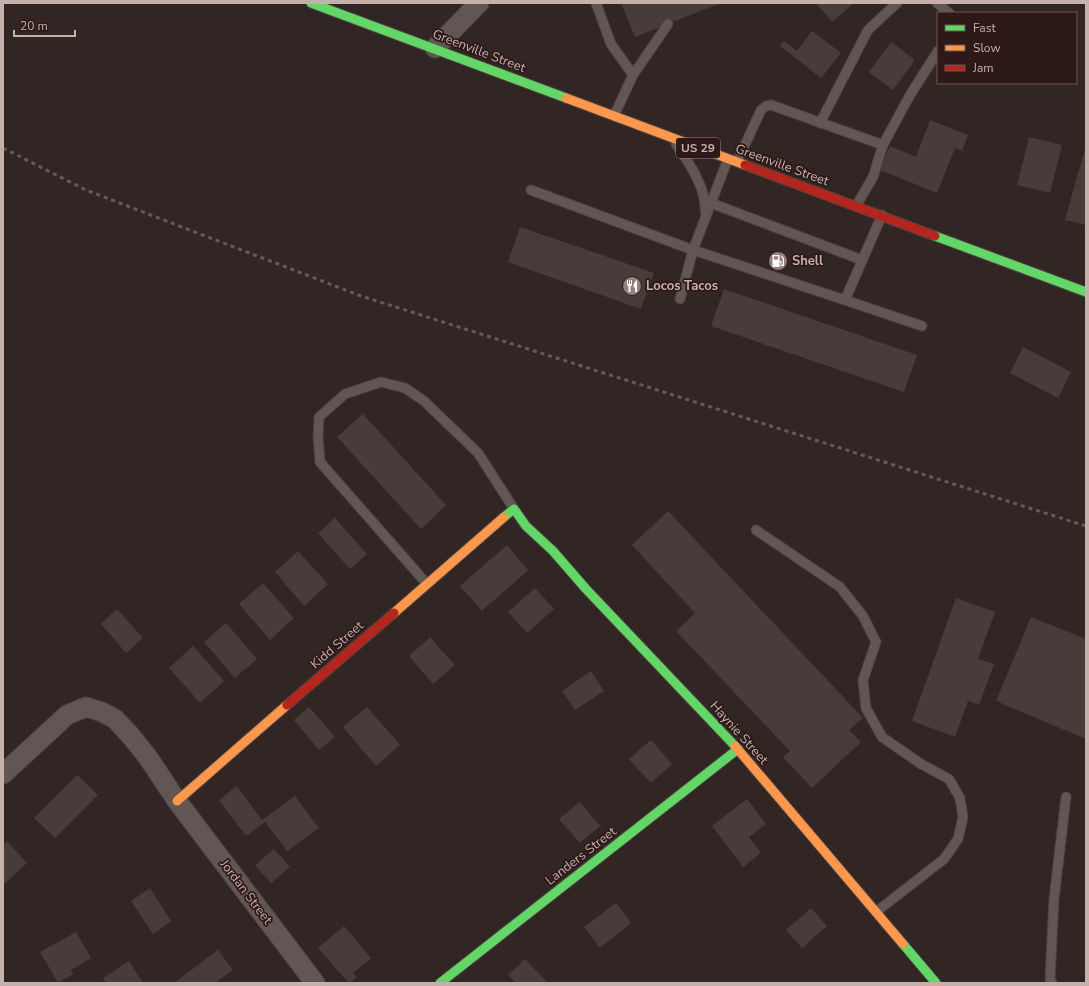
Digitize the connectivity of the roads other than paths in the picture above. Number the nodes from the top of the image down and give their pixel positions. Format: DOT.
graph roads {
  1 [pos="311,3"];
  2 [pos="479,3"];
  3 [pos="596,3"];
  4 [pos="897,3"];
  5 [pos="937,3"];
  6 [pos="948,12"];
  7 [pos="668,24"];
  8 [pos="435,48"];
  9 [pos="937,53"];
  10 [pos="633,75"];
  11 [pos="614,116"];
  12 [pos="820,123"];
  13 [pos="672,138"];
  14 [pos="883,145"];
  15 [pos="733,161"];
  16 [pos="531,190"];
  17 [pos="711,203"];
  18 [pos="856,206"];
  19 [pos="882,215"];
  20 [pos="706,217"];
  21 [pos="693,250"];
  22 [pos="862,260"];
  23 [pos="1086,292"];
  24 [pos="680,299"];
  25 [pos="845,300"];
  26 [pos="922,326"];
  27 [pos="514,509"];
  28 [pos="756,530"];
  29 [pos="427,584"];
  30 [pos="738,749"];
  31 [pos="3,774"];
  32 [pos="1066,797"];
  33 [pos="177,801"];
  34 [pos="876,912"];
  35 [pos="315,983"];
  36 [pos="440,983"];
  37 [pos="936,983"];
  38 [pos="1052,983"];
  1 -- 8 [label="street, Greenville Street / US 29"];
  2 -- 8 [label="street"];
  3 -- 10 [label="lane"];
  4 -- 12 [label="lane"];
  5 -- 6 [label="lane"];
  7 -- 10 [label="lane"];
  8 -- 11 [label="street, Greenville Street / US 29"];
  9 -- 14 [label="lane"];
  10 -- 11 [label="lane"];
  11 -- 13 [label="street, Greenville Street / US 29"];
  12 -- 14 [label="lane"];
  12 -- 15 [label="lane"];
  13 -- 15 [label="street, Greenville Street / US 29"];
  13 -- 20 [label="lane"];
  14 -- 18 [label="lane"];
  15 -- 17 [label="lane"];
  15 -- 18 [label="street, Greenville Street / US 29"];
  16 -- 21 [label="lane"];
  17 -- 20 [label="lane"];
  17 -- 22 [label="lane"];
  18 -- 19 [label="street, Greenville Street / US 29"];
  19 -- 22 [label="lane"];
  19 -- 23 [label="street, Greenville Street / US 29"];
  20 -- 21 [label="lane"];
  21 -- 24 [label="lane"];
  21 -- 25 [label="lane"];
  22 -- 25 [label="lane"];
  25 -- 26 [label="lane"];
  27 -- 29 [label="street, Kidd Street"];
  27 -- 29 [label="lane"];
  27 -- 30 [label="street, Haynie Street"];
  28 -- 34 [label="lane"];
  29 -- 33 [label="street, Kidd Street"];
  30 -- 34 [label="street, Haynie Street"];
  30 -- 36 [label="street, Landers Street"];
  31 -- 33 [label="street, Jordan Street"];
  32 -- 38 [label="lane"];
  33 -- 35 [label="street, Jordan Street"];
  34 -- 37 [label="street, Haynie Street"];
}
